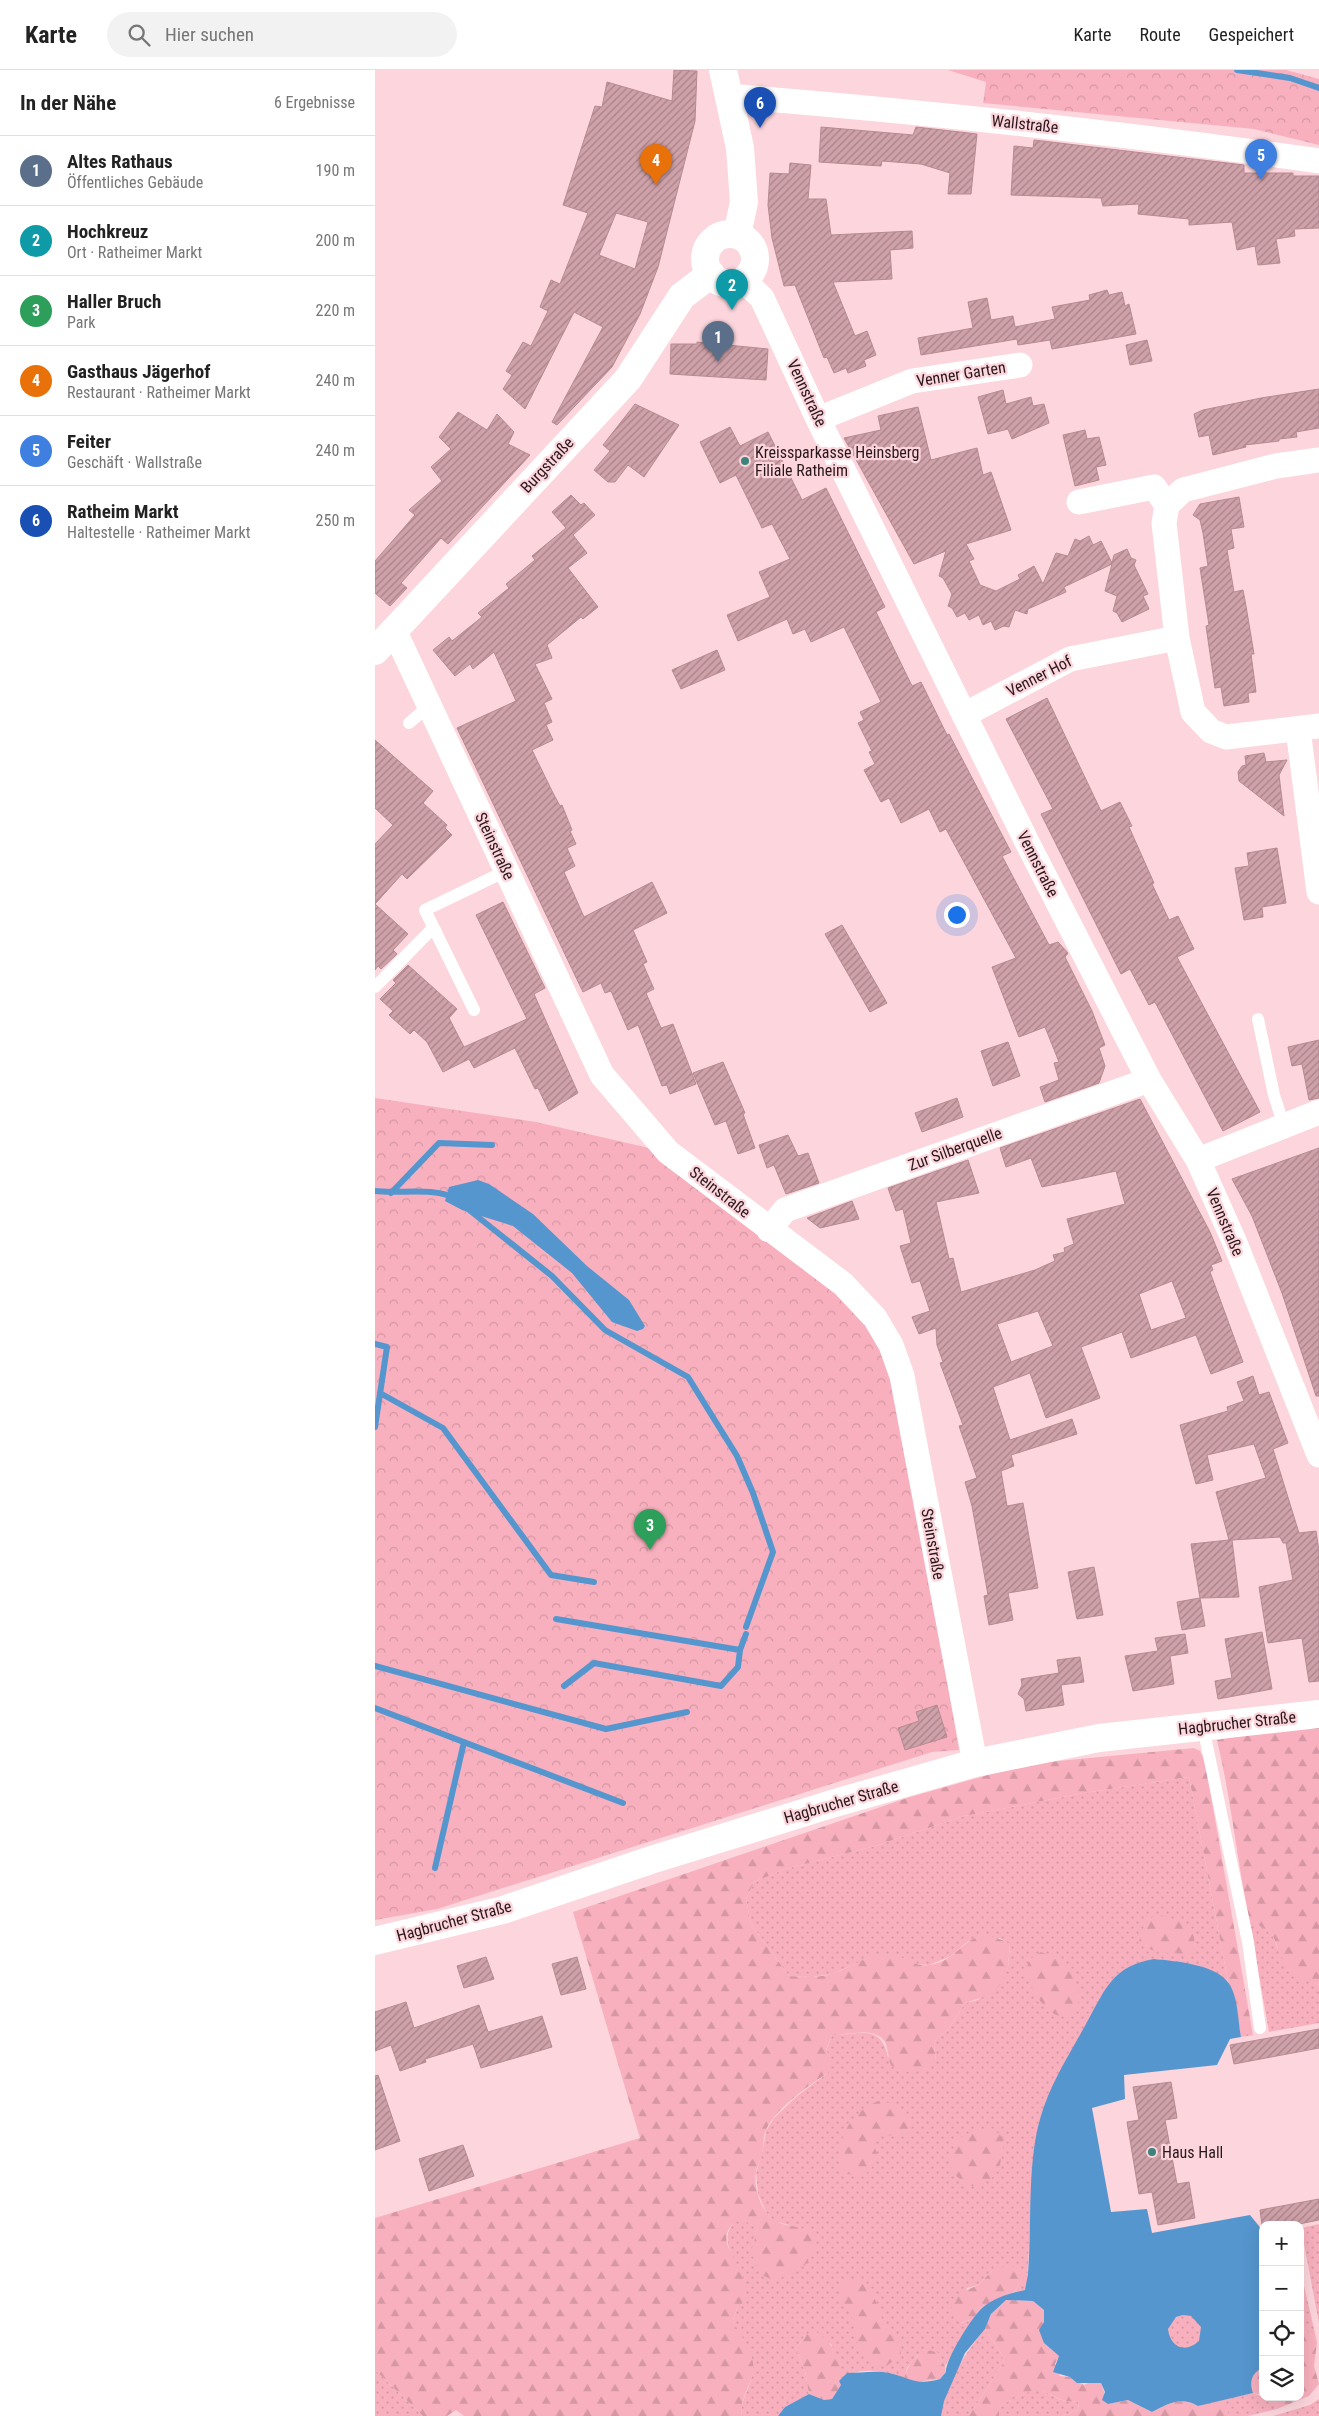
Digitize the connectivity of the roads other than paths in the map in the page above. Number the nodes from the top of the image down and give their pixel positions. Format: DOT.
graph roads {
  1 [pos="723,70"];
  2 [pos="729,96"];
  3 [pos="1319,161"];
  4 [pos="737,235"];
  5 [pos="711,274"];
  6 [pos="743,280"];
  7 [pos="1020,365"];
  8 [pos="818,419"];
  9 [pos="1319,460"];
  10 [pos="1079,502"];
  11 [pos="1167,505"];
  12 [pos="394,630"];
  13 [pos="1177,638"];
  14 [pos="375,651"];
  15 [pos="429,706"];
  16 [pos="964,715"];
  17 [pos="409,723"];
  18 [pos="1309,727"];
  19 [pos="507,871"];
  20 [pos="1319,892"];
  21 [pos="433,928"];
  22 [pos="375,987"];
  23 [pos="475,1010"];
  24 [pos="1258,1019"];
  25 [pos="1149,1080"];
  26 [pos="1319,1112"];
  27 [pos="1284,1126"];
  28 [pos="1198,1160"];
  29 [pos="769,1230"];
  30 [pos="1319,1455"];
  31 [pos="1319,1714"];
  32 [pos="1203,1726"];
  33 [pos="975,1763"];
  34 [pos="375,1941"];
  35 [pos="1260,2028"];
  1 -- 2 [label="main road"];
  2 -- 3 [label="street, Wallstraße"];
  2 -- 4 [label="main road"];
  4 -- 5 [label="main road"];
  4 -- 6 [label="main road"];
  5 -- 6 [label="main road"];
  5 -- 12 [label="main road, Burgstraße"];
  6 -- 8 [label="street, Vennstraße"];
  7 -- 8 [label="street, Venner Garten"];
  8 -- 16 [label="street, Vennstraße"];
  9 -- 11 [label="street"];
  10 -- 11 [label="street"];
  11 -- 13 [label="street"];
  12 -- 14 [label="main road, Burgstraße"];
  12 -- 15 [label="street, Steinstraße"];
  13 -- 16 [label="street, Venner Hof"];
  13 -- 18 [label="street"];
  15 -- 17 [label="lane"];
  15 -- 19 [label="street, Steinstraße"];
  16 -- 25 [label="street, Vennstraße"];
  18 -- 20 [label="street"];
  19 -- 21 [label="lane"];
  19 -- 29 [label="street, Steinstraße"];
  21 -- 22 [label="lane"];
  21 -- 23 [label="lane"];
  24 -- 27 [label="lane"];
  25 -- 28 [label="street, Vennstraße"];
  25 -- 29 [label="street, Zur Silberquelle"];
  26 -- 27 [label="street"];
  27 -- 28 [label="street"];
  28 -- 30 [label="street, Vennstraße"];
  29 -- 33 [label="street, Steinstraße"];
  31 -- 32 [label="main road, Hagbrucher Straße"];
  32 -- 33 [label="main road, Hagbrucher Straße"];
  32 -- 35 [label="lane"];
  33 -- 34 [label="main road, Hagbrucher Straße"];
}
